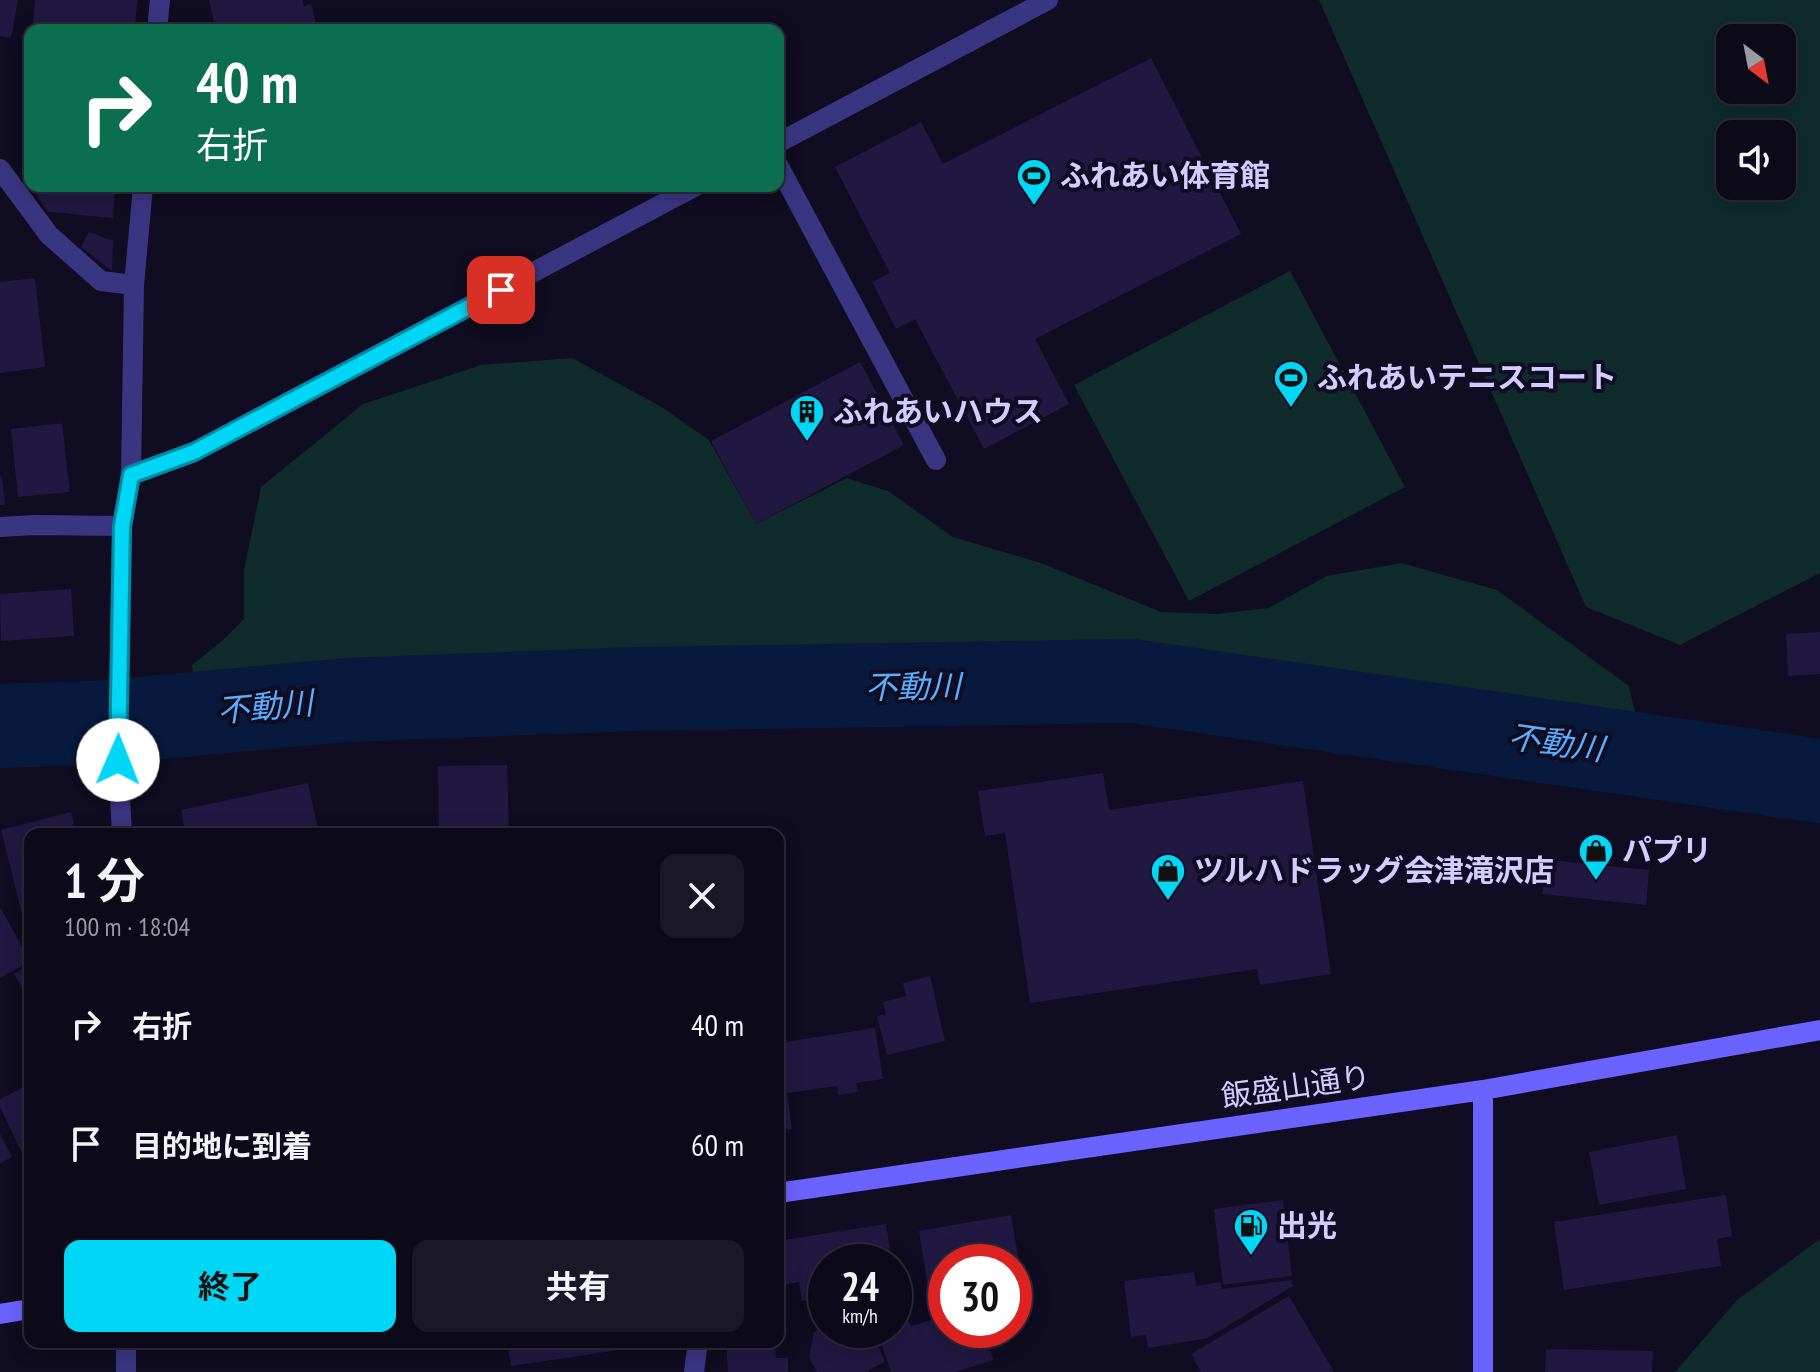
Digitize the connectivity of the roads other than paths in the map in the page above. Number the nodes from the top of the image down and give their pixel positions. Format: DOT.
graph roads {
  1 [pos="160,0"];
  2 [pos="1048,0"];
  3 [pos="158,24"];
  4 [pos="784,140"];
  5 [pos="0,169"];
  6 [pos="784,176"];
  7 [pos="142,192"];
  8 [pos="685,192"];
  9 [pos="134,285"];
  10 [pos="936,460"];
  11 [pos="131,475"];
  12 [pos="122,526"];
  13 [pos="0,527"];
  14 [pos="122,828"];
  15 [pos="1820,1030"];
  16 [pos="1483,1090"];
  17 [pos="784,1192"];
  18 [pos="24,1310"];
  19 [pos="0,1314"];
  20 [pos="126,1348"];
  21 [pos="697,1348"];
  22 [pos="126,1372"];
  23 [pos="694,1372"];
  24 [pos="1483,1372"];
  1 -- 3 [label="street"];
  2 -- 4 [label="street"];
  5 -- 9 [label="street"];
  6 -- 10 [label="street"];
  7 -- 9 [label="street"];
  8 -- 11 [label="street"];
  9 -- 11 [label="street"];
  11 -- 12 [label="street"];
  12 -- 13 [label="street"];
  12 -- 14 [label="street"];
  15 -- 16 [label="street, 飯盛山通り"];
  16 -- 17 [label="street, 飯盛山通り"];
  16 -- 24 [label="street"];
  18 -- 19 [label="street"];
  20 -- 22 [label="street"];
  21 -- 23 [label="street"];
}
